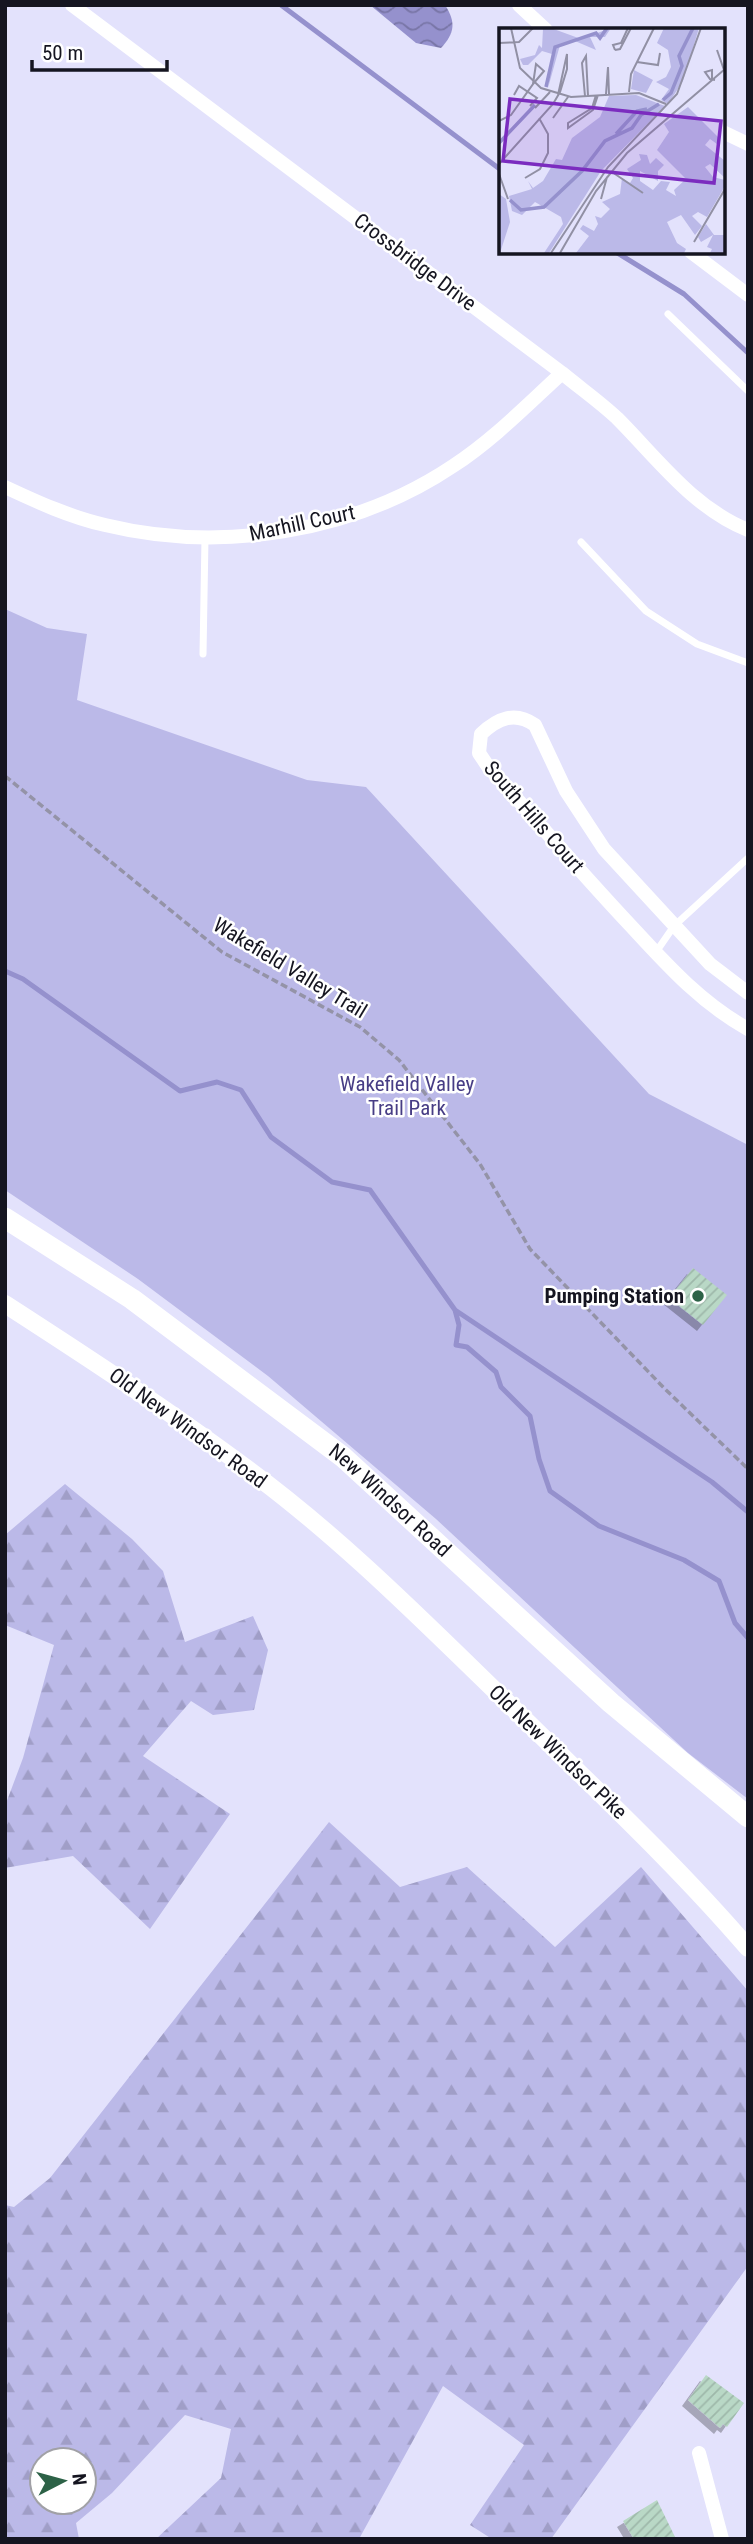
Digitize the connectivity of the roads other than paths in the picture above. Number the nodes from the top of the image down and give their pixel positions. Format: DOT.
graph roads {
  1 [pos="72,5"];
  2 [pos="519,5"];
  3 [pos="544,28"];
  4 [pos="725,133"];
  5 [pos="748,144"];
  6 [pos="694,254"];
  7 [pos="748,295"];
  8 [pos="668,314"];
  9 [pos="562,373"];
  10 [pos="748,391"];
  11 [pos="5,487"];
  12 [pos="748,530"];
  13 [pos="205,538"];
  14 [pos="582,542"];
  15 [pos="203,654"];
  16 [pos="748,663"];
  17 [pos="748,858"];
  18 [pos="674,926"];
  19 [pos="655,952"];
  20 [pos="748,993"];
  21 [pos="748,1029"];
  22 [pos="5,1218"];
  23 [pos="8,1310"];
  24 [pos="361,1564"];
  25 [pos="748,1817"];
  26 [pos="748,1948"];
  27 [pos="699,2453"];
  28 [pos="722,2539"];
  1 -- 9 [label="street, Crossbridge Drive"];
  2 -- 3 [label="street"];
  4 -- 5 [label="street"];
  6 -- 7 [label="street"];
  8 -- 10 [label="lane"];
  9 -- 12 [label="street, Crossbridge Drive"];
  9 -- 13 [label="street, Marhill Court"];
  11 -- 13 [label="street, Marhill Court"];
  13 -- 15 [label="lane"];
  14 -- 16 [label="lane"];
  17 -- 18 [label="lane"];
  18 -- 19 [label="lane"];
  18 -- 19 [label="street, South Hills Court"];
  18 -- 20 [label="street, South Hills Court"];
  19 -- 21 [label="street, South Hills Court"];
  22 -- 25 [label="main road, New Windsor Road"];
  23 -- 24 [label="street, Old New Windsor Road"];
  24 -- 26 [label="street, Old New Windsor Pike"];
  27 -- 28 [label="street"];
}
